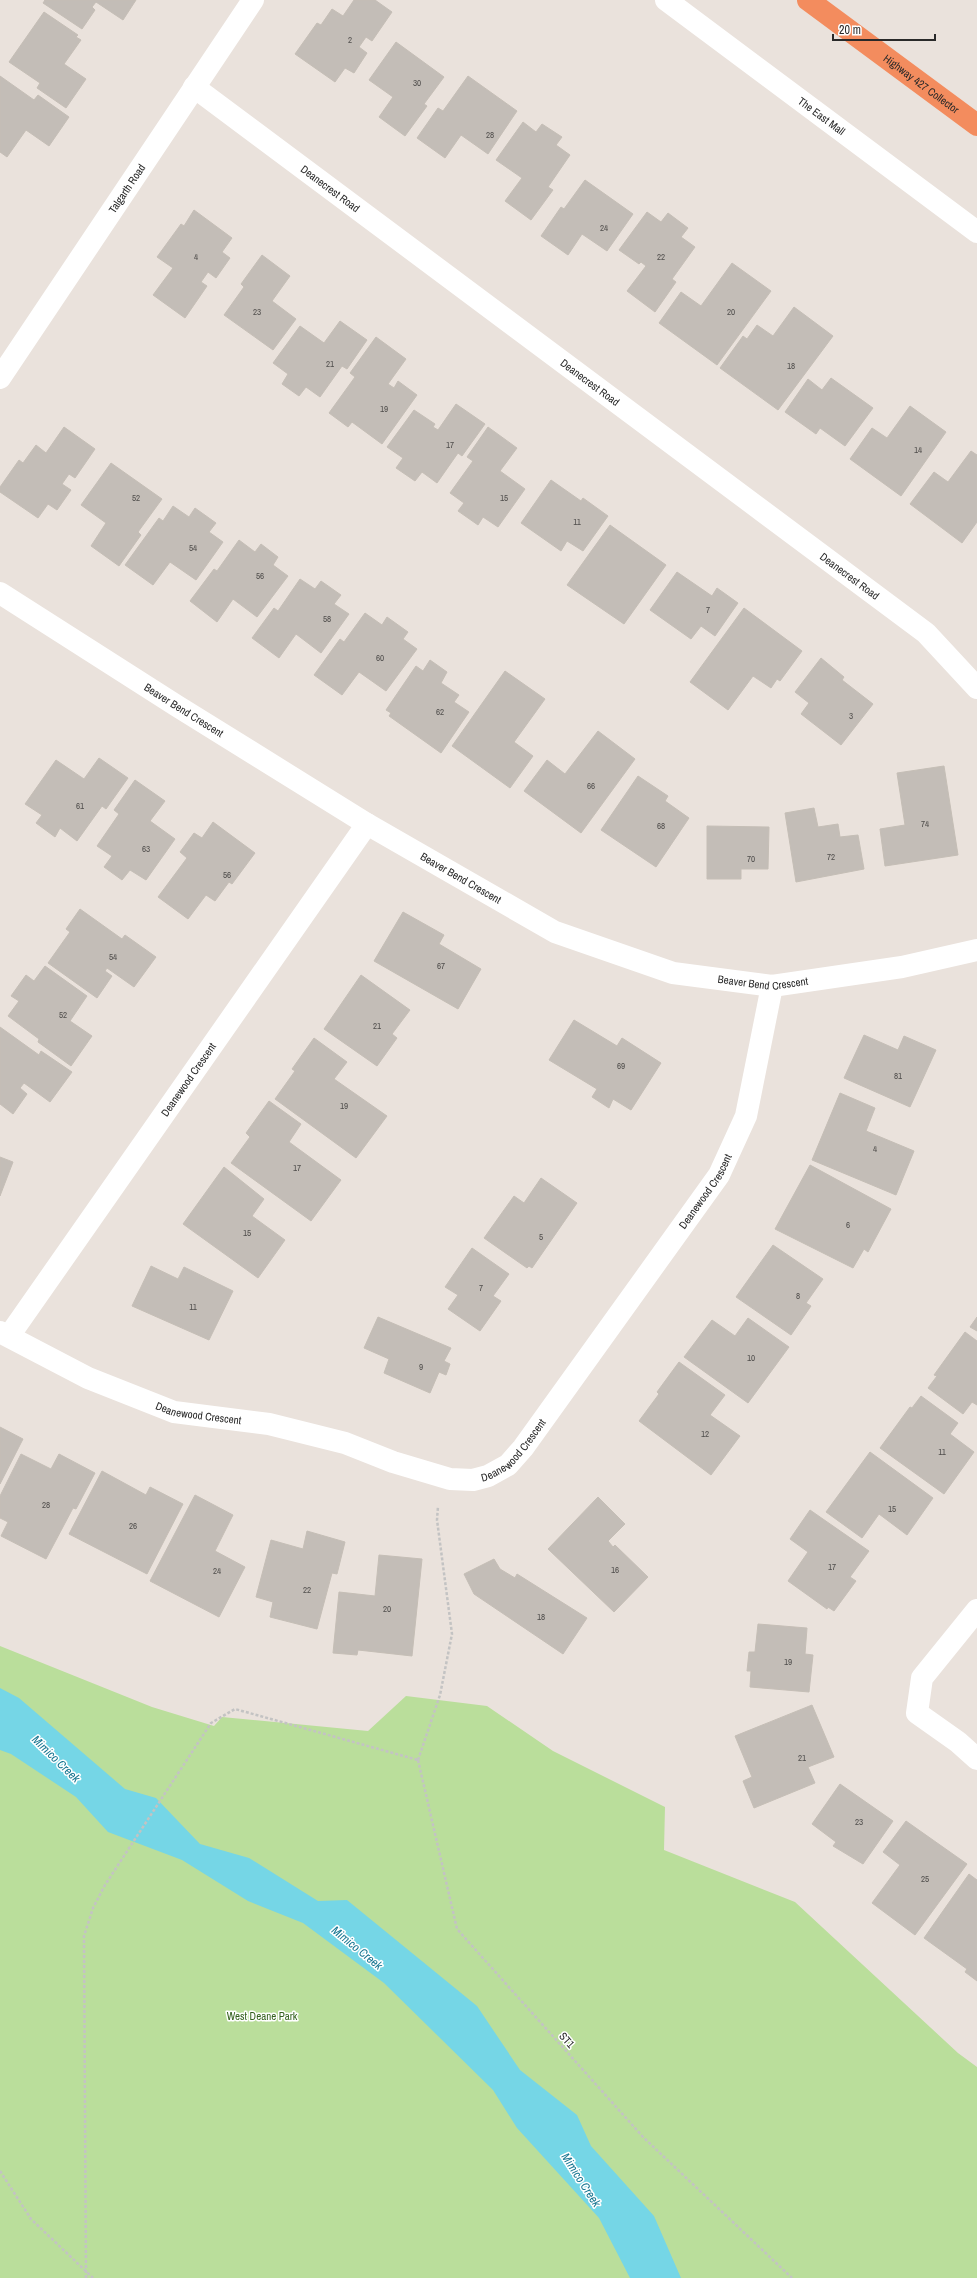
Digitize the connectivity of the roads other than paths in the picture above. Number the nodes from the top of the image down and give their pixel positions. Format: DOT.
graph roads {
  1 [pos="253,0"];
  2 [pos="666,0"];
  3 [pos="808,0"];
  4 [pos="194,88"];
  5 [pos="977,125"];
  6 [pos="977,232"];
  7 [pos="0,378"];
  8 [pos="0,592"];
  9 [pos="977,688"];
  10 [pos="367,824"];
  11 [pos="977,950"];
  12 [pos="772,986"];
  13 [pos="5,1334"];
  14 [pos="977,1610"];
  15 [pos="977,1759"];
  1 -- 4 [label="street, Talgarth Road"];
  2 -- 6 [label="street, The East Mall"];
  3 -- 5 [label="highway, Highway 427 Collector"];
  4 -- 7 [label="street, Talgarth Road"];
  4 -- 9 [label="street, Deanecrest Road"];
  8 -- 10 [label="street, Beaver Bend Crescent"];
  10 -- 12 [label="street, Beaver Bend Crescent"];
  10 -- 13 [label="street, Deanewood Crescent"];
  11 -- 12 [label="street, Beaver Bend Crescent"];
  12 -- 13 [label="street, Deanewood Crescent"];
  14 -- 15 [label="street"];
}
